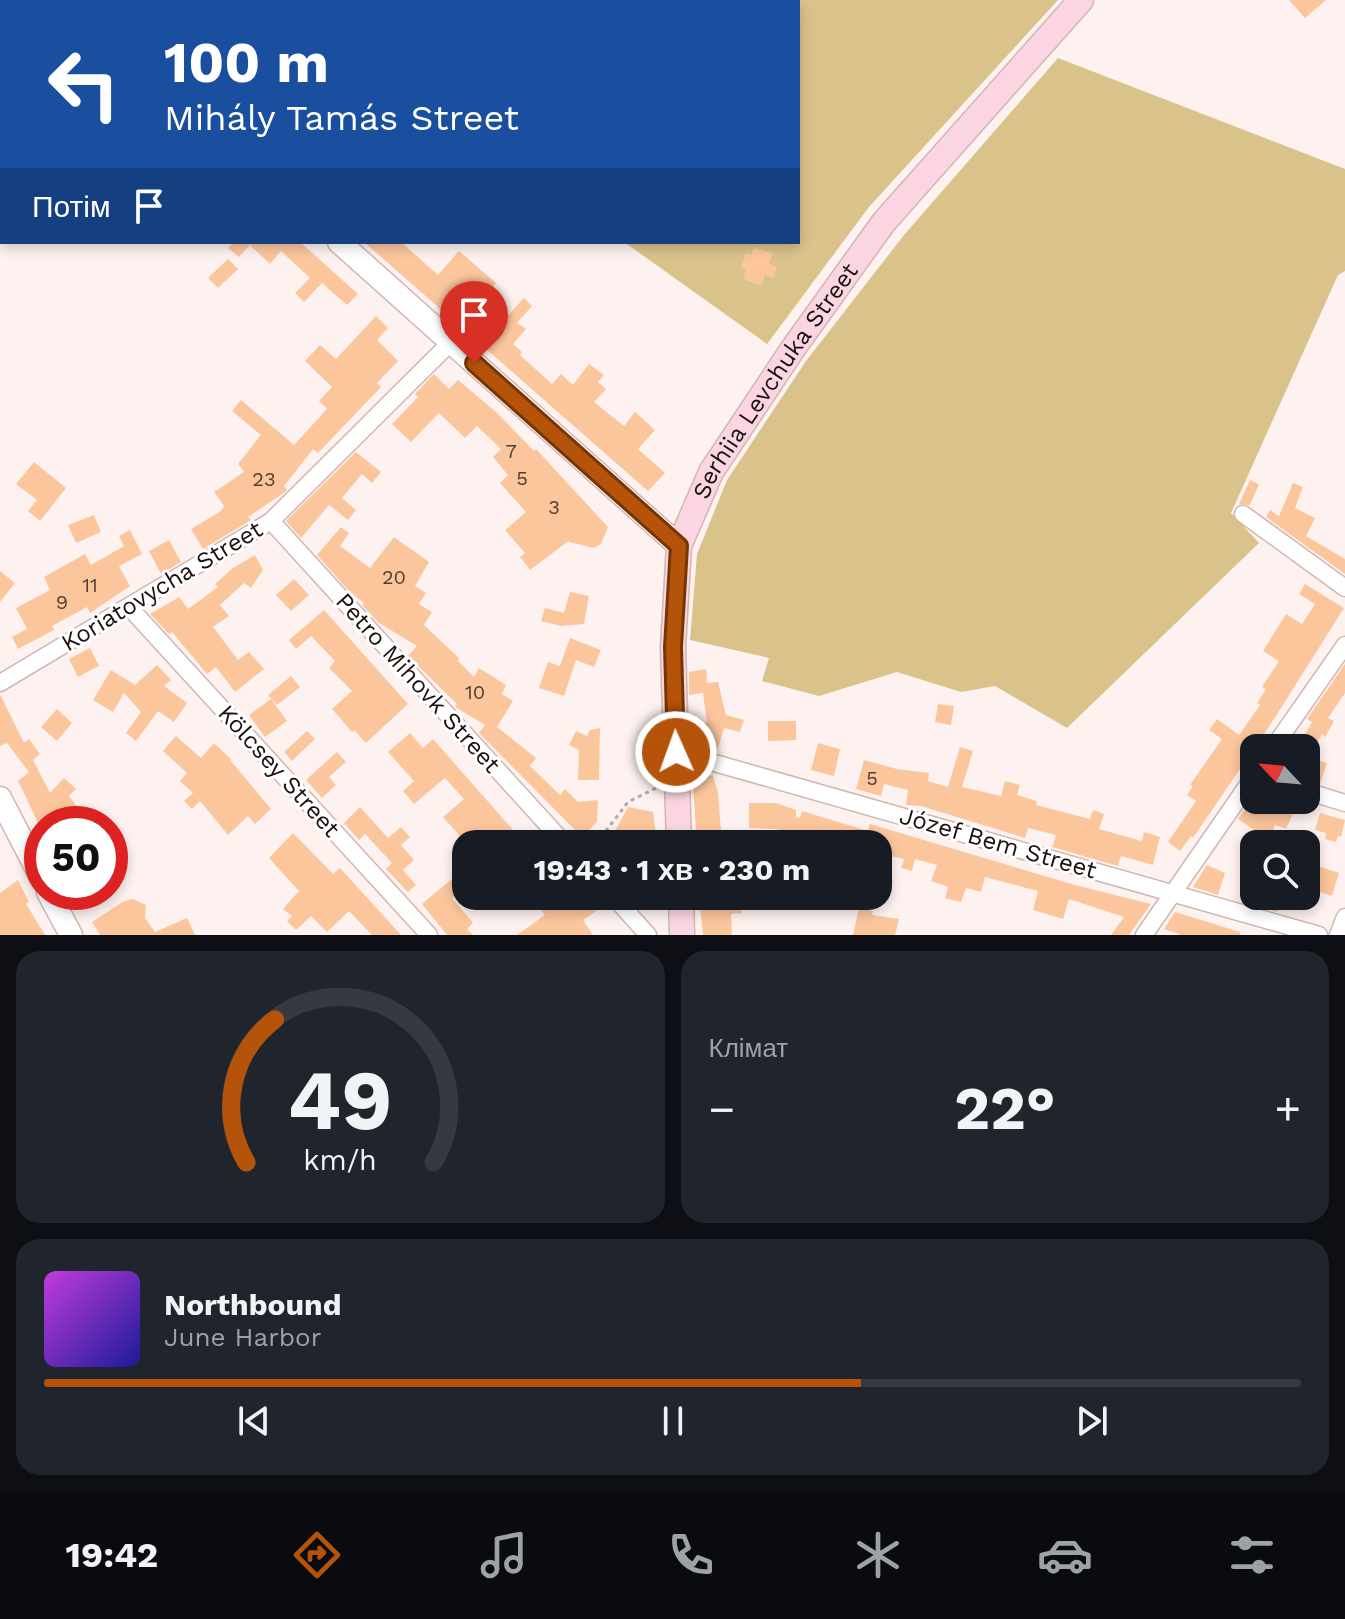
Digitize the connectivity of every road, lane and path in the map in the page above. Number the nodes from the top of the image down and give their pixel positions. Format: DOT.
graph roads {
  1 [pos="1081,0"];
  2 [pos="341,244"];
  3 [pos="451,342"];
  4 [pos="1243,514"];
  5 [pos="271,521"];
  6 [pos="679,546"];
  7 [pos="1345,588"];
  8 [pos="129,607"];
  9 [pos="1345,645"];
  10 [pos="0,683"];
  11 [pos="1283,734"];
  12 [pos="676,752"];
  13 [pos="677,778"];
  14 [pos="1320,795"];
  15 [pos="1240,796"];
  16 [pos="0,798"];
  17 [pos="1345,803"];
  18 [pos="552,830"];
  19 [pos="607,830"];
  20 [pos="679,830"];
  21 [pos="24,844"];
  22 [pos="1173,893"];
  23 [pos="58,910"];
  24 [pos="626,910"];
  25 [pos="681,910"];
  26 [pos="1345,917"];
  27 [pos="71,935"];
  28 [pos="429,935"];
  29 [pos="648,935"];
  30 [pos="682,935"];
  31 [pos="1144,935"];
  32 [pos="1319,935"];
  33 [pos="1338,935"];
  1 -- 6 [label="main road, Serhiia Levchuka Street"];
  2 -- 3 [label="street"];
  3 -- 5 [label="street, Koriatovycha Street"];
  3 -- 6 [label="street"];
  4 -- 7 [label="street"];
  5 -- 8 [label="street, Koriatovycha Street"];
  5 -- 18 [label="street, Petro Mihovk Street"];
  6 -- 12 [label="main road, Serhiia Levchuka Street"];
  8 -- 10 [label="street, Koriatovycha Street"];
  8 -- 28 [label="street, Kölcsey Street"];
  9 -- 11 [label="street"];
  12 -- 13 [label="main road, Serhiia Levchuka Street"];
  12 -- 22 [label="street, Józef Bem Street"];
  13 -- 19 [label="path"];
  13 -- 20 [label="main road, Serhiia Levchuka Street"];
  14 -- 17 [label="street"];
  15 -- 22 [label="street"];
  16 -- 21 [label="street"];
  22 -- 31 [label="street"];
  22 -- 32 [label="street, Józef Bem Street"];
  23 -- 27 [label="street"];
  24 -- 29 [label="street"];
  25 -- 30 [label="main road"];
  26 -- 33 [label="street"];
}
